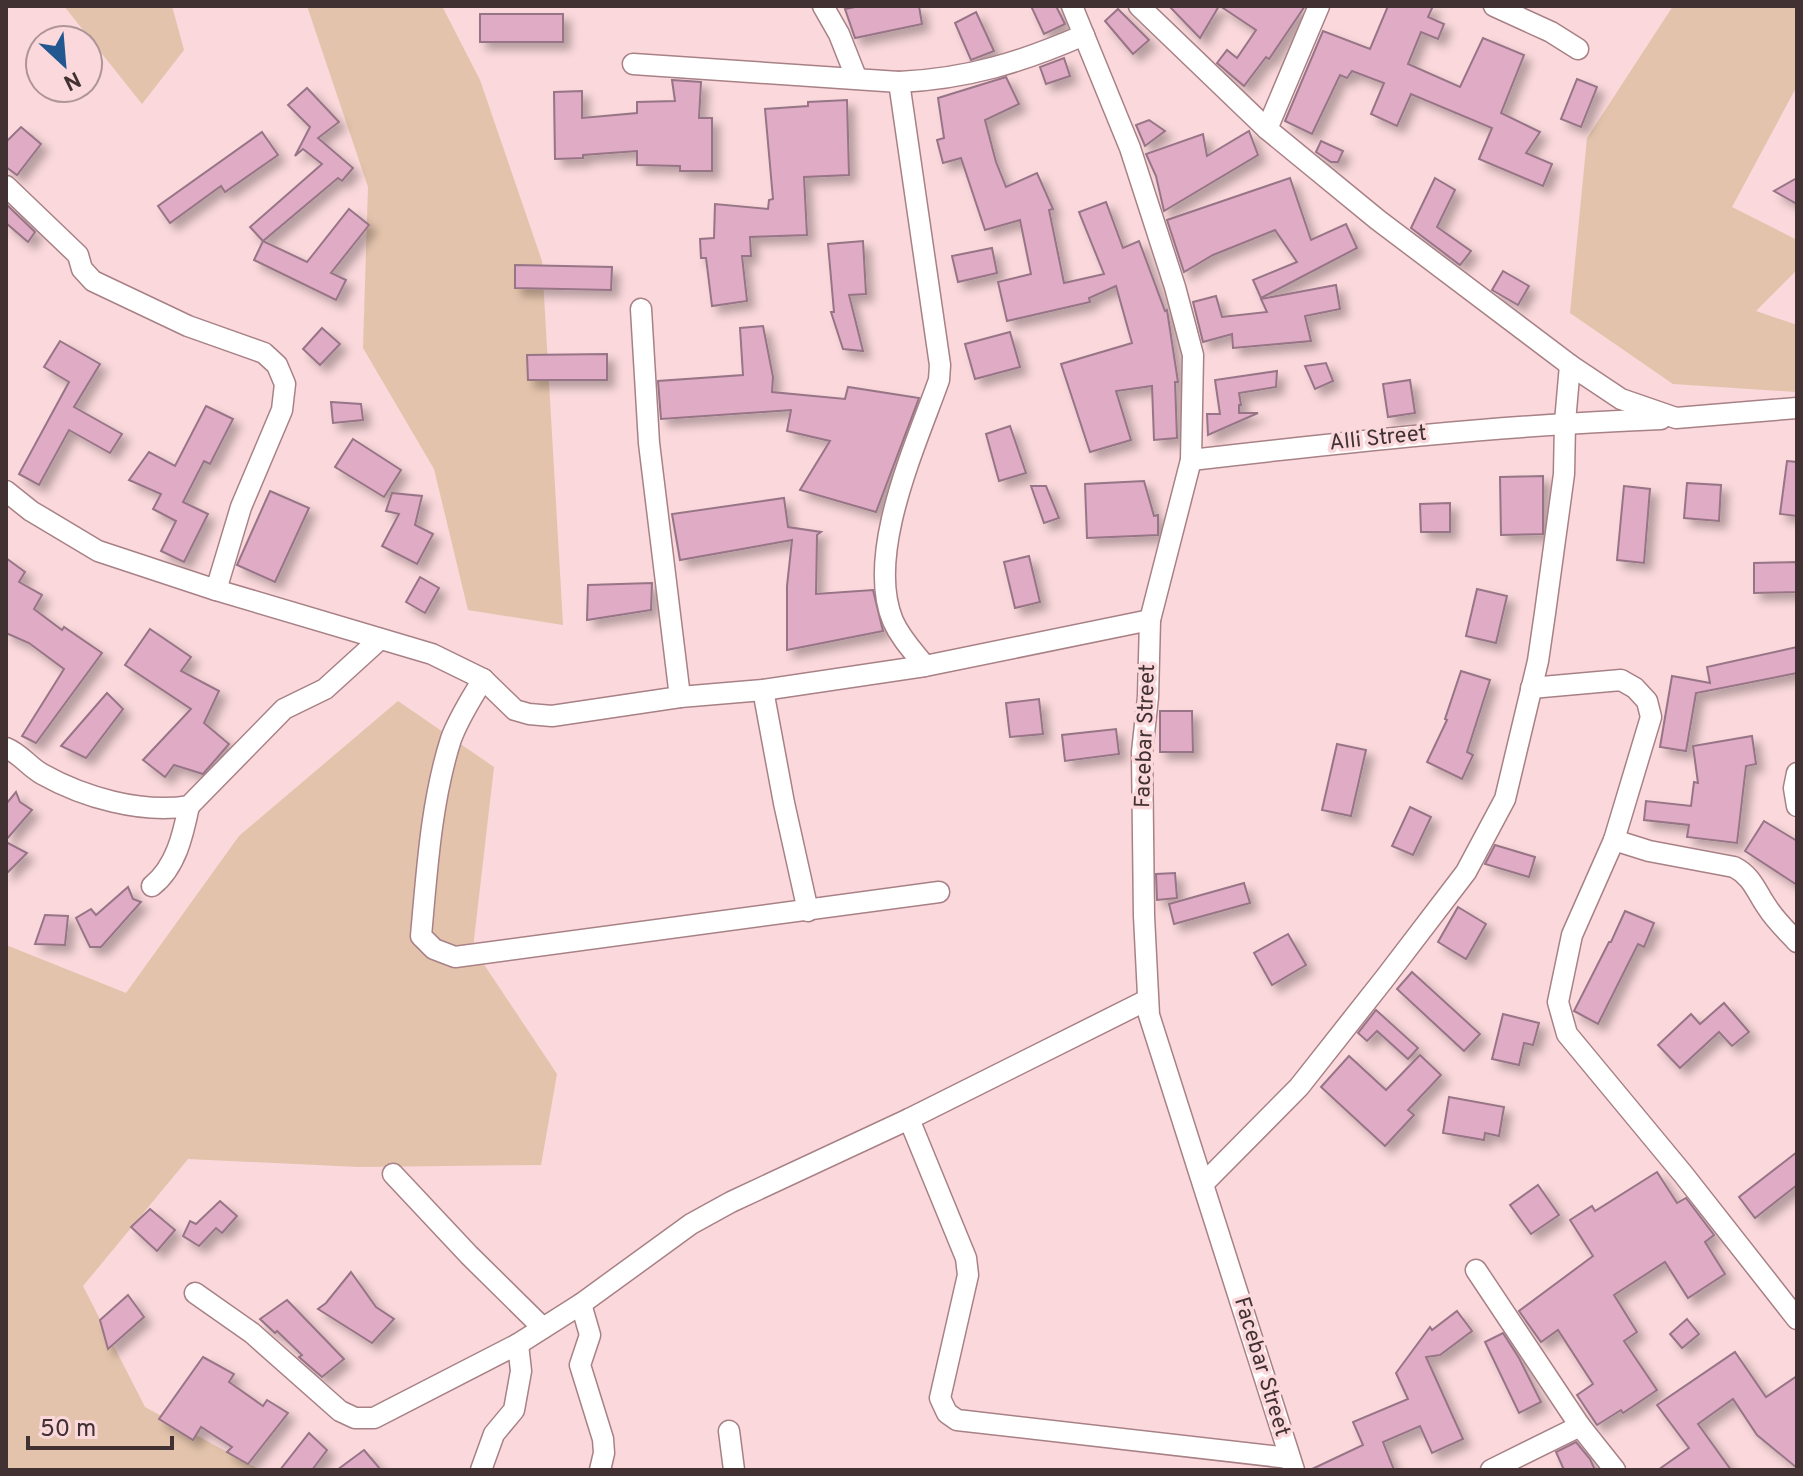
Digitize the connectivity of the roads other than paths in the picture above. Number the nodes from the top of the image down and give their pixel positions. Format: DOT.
graph roads {
  1 [pos="823,6"];
  2 [pos="1072,6"];
  3 [pos="1139,6"];
  4 [pos="1319,6"];
  5 [pos="1494,6"];
  6 [pos="1084,35"];
  7 [pos="1578,49"];
  8 [pos="633,64"];
  9 [pos="856,77"];
  10 [pos="899,82"];
  11 [pos="1267,129"];
  12 [pos="6,186"];
  13 [pos="641,309"];
  14 [pos="1570,365"];
  15 [pos="1797,408"];
  16 [pos="1676,418"];
  17 [pos="1565,422"];
  18 [pos="1191,460"];
  19 [pos="6,491"];
  20 [pos="216,590"];
  21 [pos="1150,620"];
  22 [pos="380,639"];
  23 [pos="925,666"];
  24 [pos="483,679"];
  25 [pos="1531,688"];
  26 [pos="763,690"];
  27 [pos="680,697"];
  28 [pos="6,748"];
  29 [pos="1797,773"];
  30 [pos="189,806"];
  31 [pos="1797,806"];
  32 [pos="1614,840"];
  33 [pos="152,886"];
  34 [pos="939,892"];
  35 [pos="808,911"];
  36 [pos="1797,942"];
  37 [pos="1147,1000"];
  38 [pos="909,1119"];
  39 [pos="393,1174"];
  40 [pos="1204,1183"];
  41 [pos="1476,1270"];
  42 [pos="195,1293"];
  43 [pos="581,1304"];
  44 [pos="1797,1319"];
  45 [pos="543,1328"];
  46 [pos="518,1344"];
  47 [pos="1580,1426"];
  48 [pos="729,1431"];
  49 [pos="1292,1464"];
  50 [pos="481,1470"];
  51 [pos="600,1470"];
  52 [pos="734,1470"];
  53 [pos="1491,1470"];
  54 [pos="1615,1470"];
  1 -- 9 [label="street"];
  2 -- 6 [label="street, Facebar Street"];
  3 -- 11 [label="street"];
  4 -- 11 [label="street"];
  5 -- 7 [label="street"];
  6 -- 10 [label="street"];
  6 -- 18 [label="street, Facebar Street"];
  8 -- 9 [label="street"];
  9 -- 10 [label="street"];
  10 -- 23 [label="street"];
  11 -- 14 [label="street"];
  12 -- 20 [label="street"];
  13 -- 27 [label="street"];
  14 -- 16 [label="street"];
  14 -- 17 [label="street"];
  15 -- 16 [label="street, Alli Street"];
  16 -- 17 [label="street, Alli Street"];
  17 -- 18 [label="street, Alli Street"];
  17 -- 25 [label="street"];
  18 -- 21 [label="street, Facebar Street"];
  19 -- 20 [label="street"];
  20 -- 22 [label="street"];
  21 -- 23 [label="street"];
  21 -- 37 [label="street, Facebar Street"];
  22 -- 24 [label="street"];
  22 -- 30 [label="street"];
  23 -- 26 [label="street"];
  24 -- 27 [label="street"];
  24 -- 35 [label="street"];
  25 -- 32 [label="street"];
  25 -- 40 [label="street"];
  26 -- 27 [label="street"];
  26 -- 35 [label="street"];
  28 -- 30 [label="street"];
  29 -- 31 [label="street"];
  30 -- 33 [label="street"];
  32 -- 36 [label="street"];
  32 -- 44 [label="street"];
  34 -- 35 [label="street"];
  37 -- 38 [label="street"];
  37 -- 40 [label="street, Facebar Street"];
  38 -- 43 [label="street"];
  38 -- 49 [label="street"];
  39 -- 45 [label="street"];
  40 -- 49 [label="street, Facebar Street"];
  41 -- 47 [label="street"];
  42 -- 46 [label="street"];
  43 -- 45 [label="street"];
  43 -- 51 [label="street"];
  45 -- 46 [label="street"];
  46 -- 50 [label="street"];
  47 -- 53 [label="street"];
  47 -- 54 [label="street"];
  48 -- 52 [label="street"];
}
